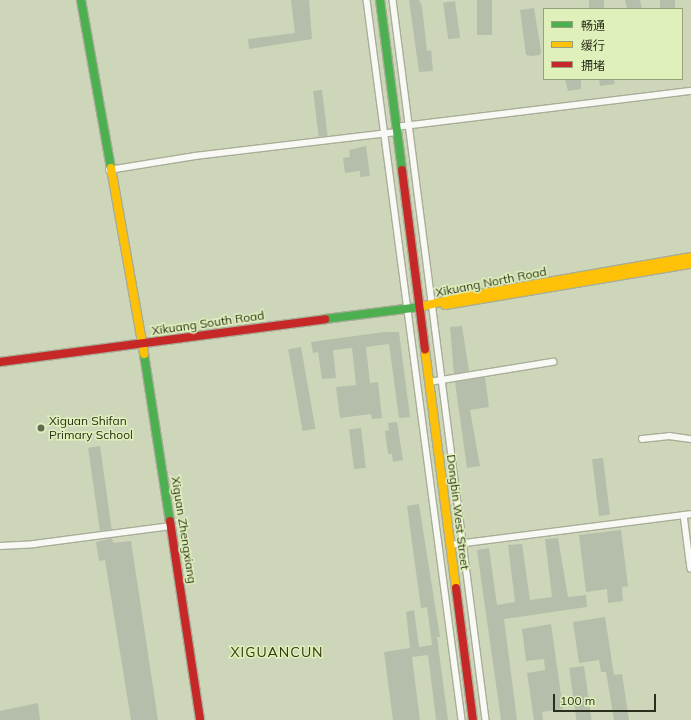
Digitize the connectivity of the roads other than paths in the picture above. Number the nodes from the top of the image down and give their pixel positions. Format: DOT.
graph roads {
  1 [pos="81,0"];
  2 [pos="367,0"];
  3 [pos="380,0"];
  4 [pos="393,0"];
  5 [pos="691,91"];
  6 [pos="409,126"];
  7 [pos="396,130"];
  8 [pos="384,133"];
  9 [pos="109,170"];
  10 [pos="691,257"];
  11 [pos="691,264"];
  12 [pos="432,305"];
  13 [pos="420,307"];
  14 [pos="408,309"];
  15 [pos="142,344"];
  16 [pos="0,362"];
  17 [pos="553,362"];
  18 [pos="442,380"];
  19 [pos="429,382"];
  20 [pos="642,439"];
  21 [pos="691,439"];
  22 [pos="691,514"];
  23 [pos="684,515"];
  24 [pos="171,526"];
  25 [pos="463,543"];
  26 [pos="450,545"];
  27 [pos="0,546"];
  28 [pos="691,569"];
  29 [pos="200,720"];
  30 [pos="462,720"];
  31 [pos="474,720"];
  32 [pos="486,720"];
  1 -- 9 [label="main road, Xiguan Zhengxiang"];
  2 -- 8 [label="street"];
  3 -- 7 [label="main road, Dongbin West Street"];
  4 -- 6 [label="street"];
  5 -- 6 [label="street"];
  6 -- 7 [label="street"];
  6 -- 12 [label="street"];
  7 -- 8 [label="street"];
  7 -- 13 [label="main road, Dongbin West Street"];
  8 -- 9 [label="street"];
  8 -- 14 [label="street"];
  9 -- 15 [label="main road, Xiguan Zhengxiang"];
  10 -- 12 [label="main road, Xikuang North Road"];
  11 -- 12 [label="main road, Xikuang North Road"];
  12 -- 13 [label="main road, Xikuang South Road"];
  12 -- 18 [label="street"];
  13 -- 14 [label="main road, Xikuang South Road"];
  13 -- 19 [label="main road, Dongbin West Street"];
  14 -- 15 [label="main road, Xikuang South Road"];
  14 -- 30 [label="street"];
  15 -- 16 [label="main road, Xikuang South Road"];
  15 -- 24 [label="main road, Xiguan Zhengxiang"];
  17 -- 18 [label="street"];
  18 -- 19 [label="street"];
  18 -- 25 [label="street"];
  19 -- 26 [label="main road, Dongbin West Street"];
  20 -- 21 [label="street"];
  22 -- 23 [label="street"];
  23 -- 25 [label="street"];
  23 -- 28 [label="street"];
  24 -- 27 [label="street"];
  24 -- 29 [label="main road, Xiguan Zhengxiang"];
  25 -- 26 [label="street"];
  25 -- 32 [label="street"];
  26 -- 31 [label="main road, Dongbin West Street"];
}
